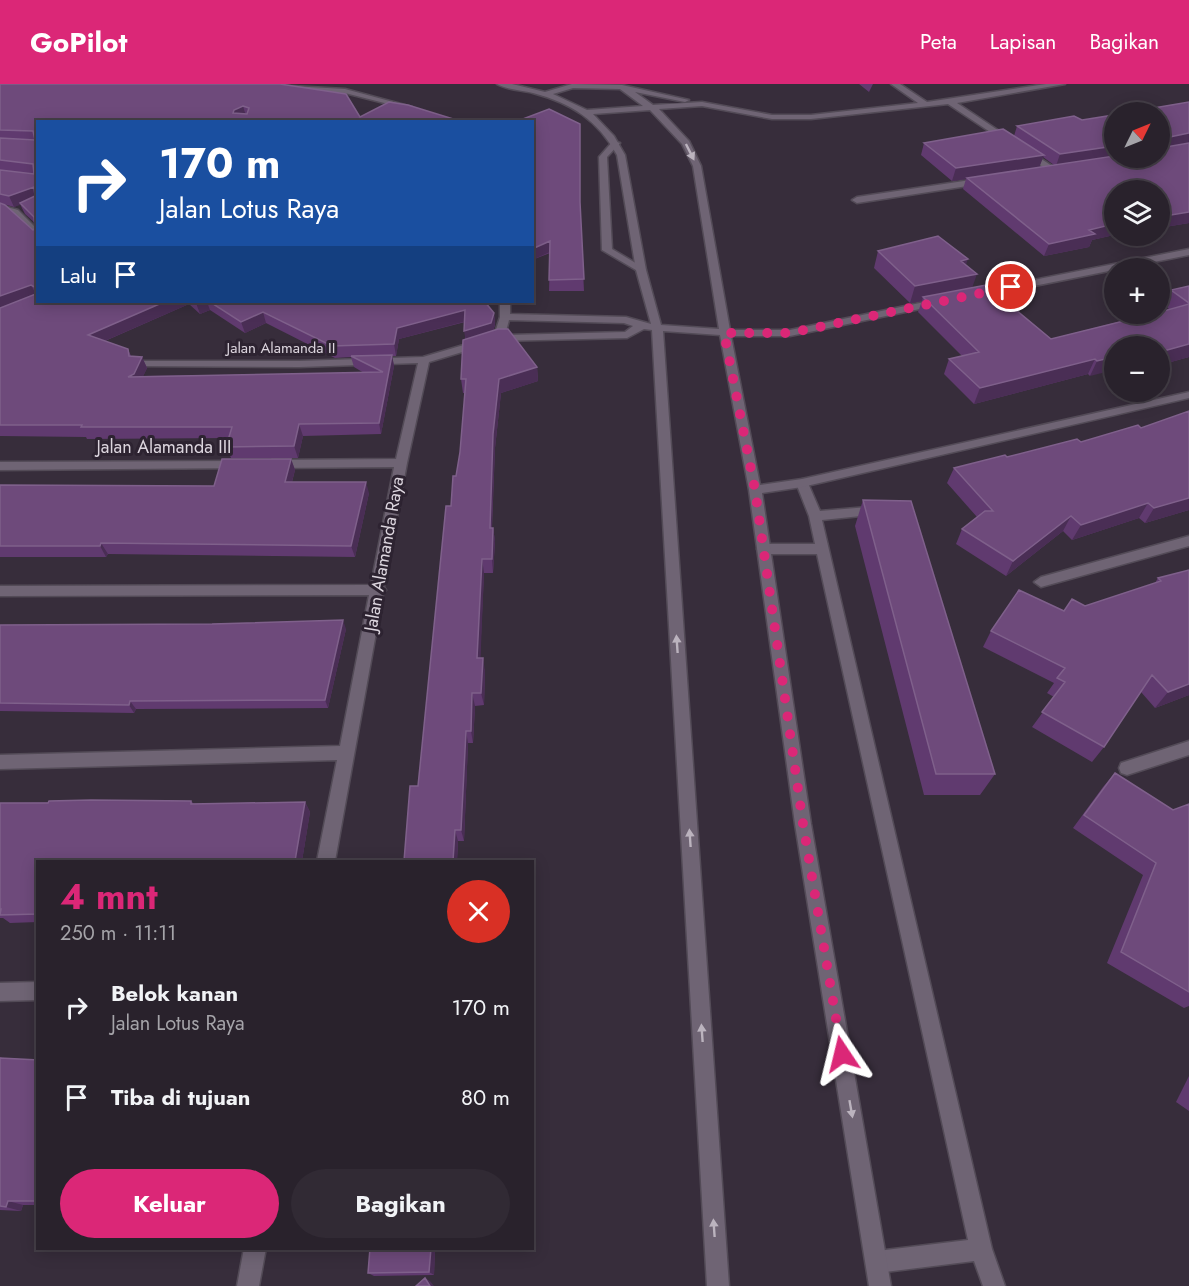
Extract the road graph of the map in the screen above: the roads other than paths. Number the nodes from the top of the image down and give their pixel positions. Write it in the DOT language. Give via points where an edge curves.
graph roads {
  1 [pos="260,84"];
  2 [pos="501,84"];
  3 [pos="609,84"];
  4 [pos="895,84"];
  5 [pos="1061,84"];
  6 [pos="622,87"];
  7 [pos="548,93"];
  8 [pos="949,101"];
  9 [pos="702,104"];
  10 [pos="926,105"];
  11 [pos="652,108"];
  12 [pos="416,109"];
  13 [pos="586,112"];
  14 [pos="616,143"];
  15 [pos="1063,169"];
  16 [pos="1052,170"];
  17 [pos="1041,172"];
  18 [pos="995,179"];
  19 [pos="857,200"];
  20 [pos="0,208"];
  21 [pos="26,208"];
  22 [pos="15,212"];
  23 [pos="36,234"];
  24 [pos="1189,252"];
  25 [pos="641,270"];
  26 [pos="505,303"];
  27 [pos="505,317"];
  28 [pos="640,327"];
  29 [pos="657,327"];
  30 [pos="724,333"];
  31 [pos="499,338"];
  32 [pos="424,360"];
  33 [pos="139,363"];
  34 [pos="1189,395"];
  35 [pos="401,464"];
  36 [pos="0,466"];
  37 [pos="802,483"];
  38 [pos="755,490"];
  39 [pos="895,508"];
  40 [pos="814,516"];
  41 [pos="1189,541"];
  42 [pos="764,549"];
  43 [pos="823,549"];
  44 [pos="1041,582"];
  45 [pos="379,590"];
  46 [pos="0,591"];
  47 [pos="1189,748"];
  48 [pos="345,753"];
  49 [pos="0,762"];
  50 [pos="1127,768"];
  51 [pos="326,860"];
  52 [pos="0,992"];
  53 [pos="36,992"];
  54 [pos="981,1249"];
  55 [pos="255,1250"];
  56 [pos="876,1262"];
  57 [pos="248,1286"];
  58 [pos="718,1286"];
  59 [pos="880,1286"];
  60 [pos="994,1286"];
  1 -- 12 [label="street" via="345,91"];
  2 -- 7 [label="street"];
  3 -- 6 [label="street"];
  4 -- 10 [label="street"];
  5 -- 8 [label="street"];
  6 -- 7 [label="street" via="573,86"];
  6 -- 9 [label="street"];
  6 -- 11 [label="street"];
  7 -- 13 [label="street"];
  8 -- 10 [label="street"];
  8 -- 16 [label="street"];
  9 -- 10 [label="street" via="791,118"];
  9 -- 11 [label="street"];
  11 -- 13 [label="street"];
  11 -- 30 [label="street, one-way" via="686,143 697,166"];
  13 -- 14 [label="street"];
  14 -- 25 [label="street"];
  14 -- 25 [label="street" via="603,157 607,250"];
  15 -- 16 [label="street"];
  16 -- 17 [label="street"];
  18 -- 19 [label="street"];
  20 -- 22 [label="street"];
  21 -- 22 [label="street"];
  22 -- 23 [label="street"];
  24 -- 30 [label="street" via="790,333"];
  25 -- 29 [label="street"];
  26 -- 27 [label="street"];
  27 -- 28 [label="street" via="626,320"];
  27 -- 31 [label="street"];
  28 -- 29 [label="street"];
  28 -- 31 [label="street" via="627,335"];
  29 -- 30 [label="street"];
  58 -- 29 [label="street, one-way"];
  30 -- 38 [label="street"];
  31 -- 32 [label="street"];
  32 -- 33 [label="street, Jalan Alamanda II"];
  32 -- 35 [label="street, Jalan Alamanda Raya"];
  34 -- 37 [label="street"];
  35 -- 36 [label="street, Jalan Alamanda III"];
  35 -- 45 [label="street, Jalan Alamanda Raya"];
  37 -- 38 [label="street"];
  37 -- 40 [label="street"];
  38 -- 42 [label="street"];
  39 -- 40 [label="street"];
  40 -- 43 [label="street"];
  41 -- 44 [label="street"];
  42 -- 43 [label="street"];
  42 -- 56 [label="street, one-way" via="803,824"];
  43 -- 54 [label="street"];
  45 -- 46 [label="street"];
  45 -- 48 [label="street, Jalan Alamanda Raya"];
  47 -- 50 [label="street"];
  48 -- 49 [label="street"];
  48 -- 51 [label="street, Jalan Alamanda Raya"];
  52 -- 53 [label="street"];
  54 -- 56 [label="street"];
  54 -- 60 [label="street"];
  55 -- 57 [label="street"];
  56 -- 59 [label="street"];
}
